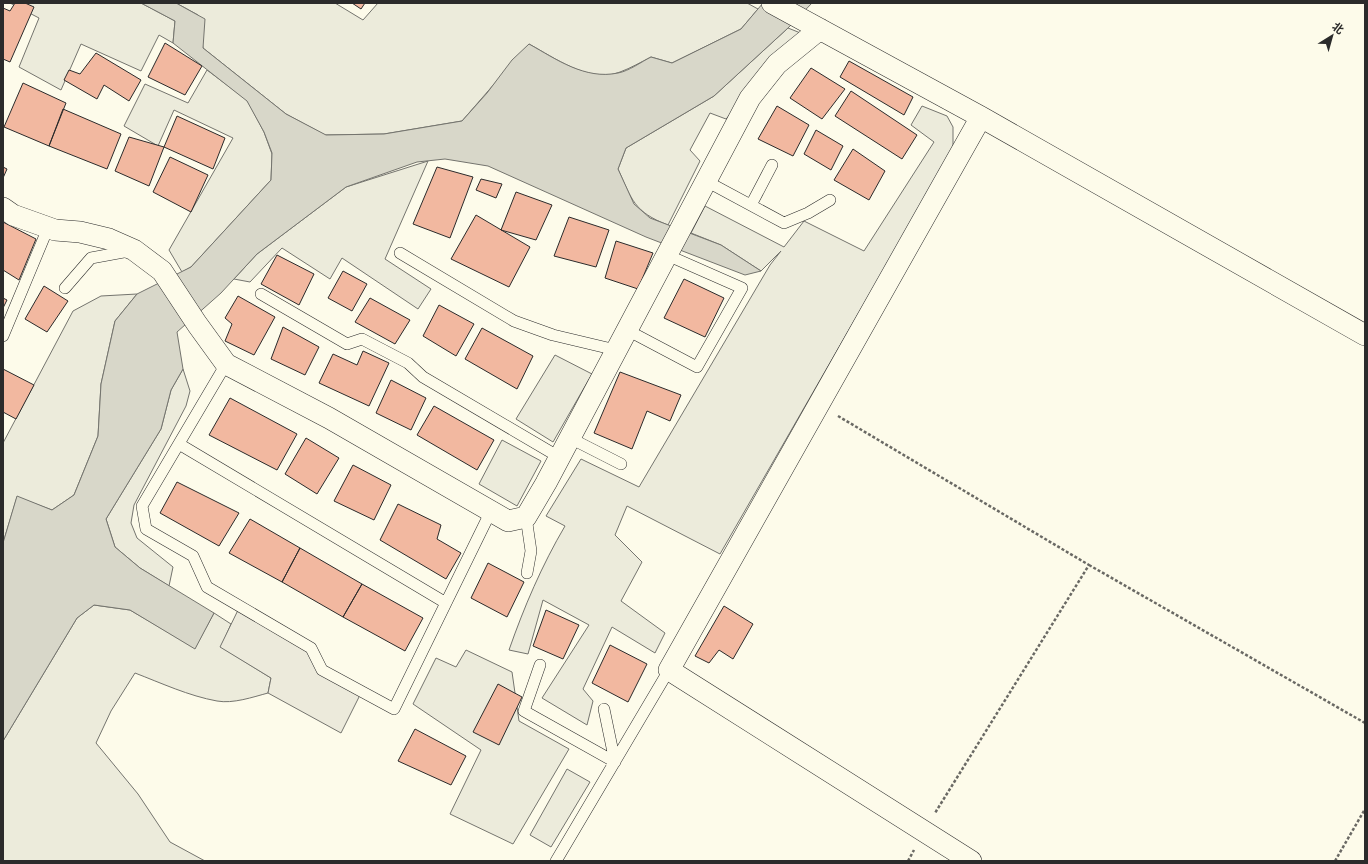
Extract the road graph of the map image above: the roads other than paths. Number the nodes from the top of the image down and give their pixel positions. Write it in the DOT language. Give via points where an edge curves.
graph roads {
  1 [pos="772,3"];
  2 [pos="820,29"];
  3 [pos="981,117"];
  4 [pos="772,165"];
  5 [pos="706,181"];
  6 [pos="830,200"];
  7 [pos="751,205"];
  8 [pos="3,208"];
  9 [pos="48,228"];
  10 [pos="134,250"];
  11 [pos="400,254"];
  12 [pos="667,255"];
  13 [pos="64,288"];
  14 [pos="261,294"];
  15 [pos="628,330"];
  16 [pos="1365,334"];
  17 [pos="3,336"];
  18 [pos="616,350"];
  19 [pos="226,364"];
  20 [pos="570,438"];
  21 [pos="179,444"];
  22 [pos="559,458"];
  23 [pos="621,464"];
  24 [pos="492,511"];
  25 [pos="526,517"];
  26 [pos="527,573"];
  27 [pos="446,603"];
  28 [pos="540,665"];
  29 [pos="669,670"];
  30 [pos="604,709"];
  31 [pos="615,762"];
  32 [pos="556,861"];
  33 [pos="971,861"];
  1 -- 2 [label="street"];
  2 -- 3 [label="street"];
  2 -- 5 [label="street" via="777,64 750,98"];
  3 -- 16 [label="street"];
  3 -- 29 [label="street"];
  4 -- 7 [label="lane"];
  5 -- 7 [label="lane"];
  5 -- 12 [label="street"];
  6 -- 7 [label="lane" via="784,223"];
  8 -- 9 [label="street" via="13,215"];
  9 -- 10 [label="street" via="109,239"];
  9 -- 17 [label="lane"];
  10 -- 13 [label="lane" via="91,258"];
  10 -- 19 [label="street" via="162,271"];
  11 -- 18 [label="lane" via="514,321 553,335"];
  12 -- 15 [label="street"];
  12 -- 15 [label="lane" via="742,288 697,367"];
  14 -- 22 [label="lane" via="348,344 362,339 408,363 423,377"];
  15 -- 18 [label="street"];
  18 -- 20 [label="street"];
  19 -- 21 [label="lane"];
  19 -- 24 [label="street" via="329,418"];
  20 -- 22 [label="street"];
  20 -- 23 [label="lane"];
  21 -- 27 [label="lane"];
  21 -- 27 [label="lane" via="142,506 146,529 193,556 207,587 311,648 322,670 394,709"];
  22 -- 25 [label="street"];
  24 -- 25 [label="street" via="508,521"];
  24 -- 27 [label="lane"];
  25 -- 26 [label="lane" via="530,551"];
  28 -- 31 [label="lane" via="524,711"];
  29 -- 31 [label="lane"];
  29 -- 33 [label="street"];
  30 -- 31 [label="lane"];
  31 -- 32 [label="lane"];
}
